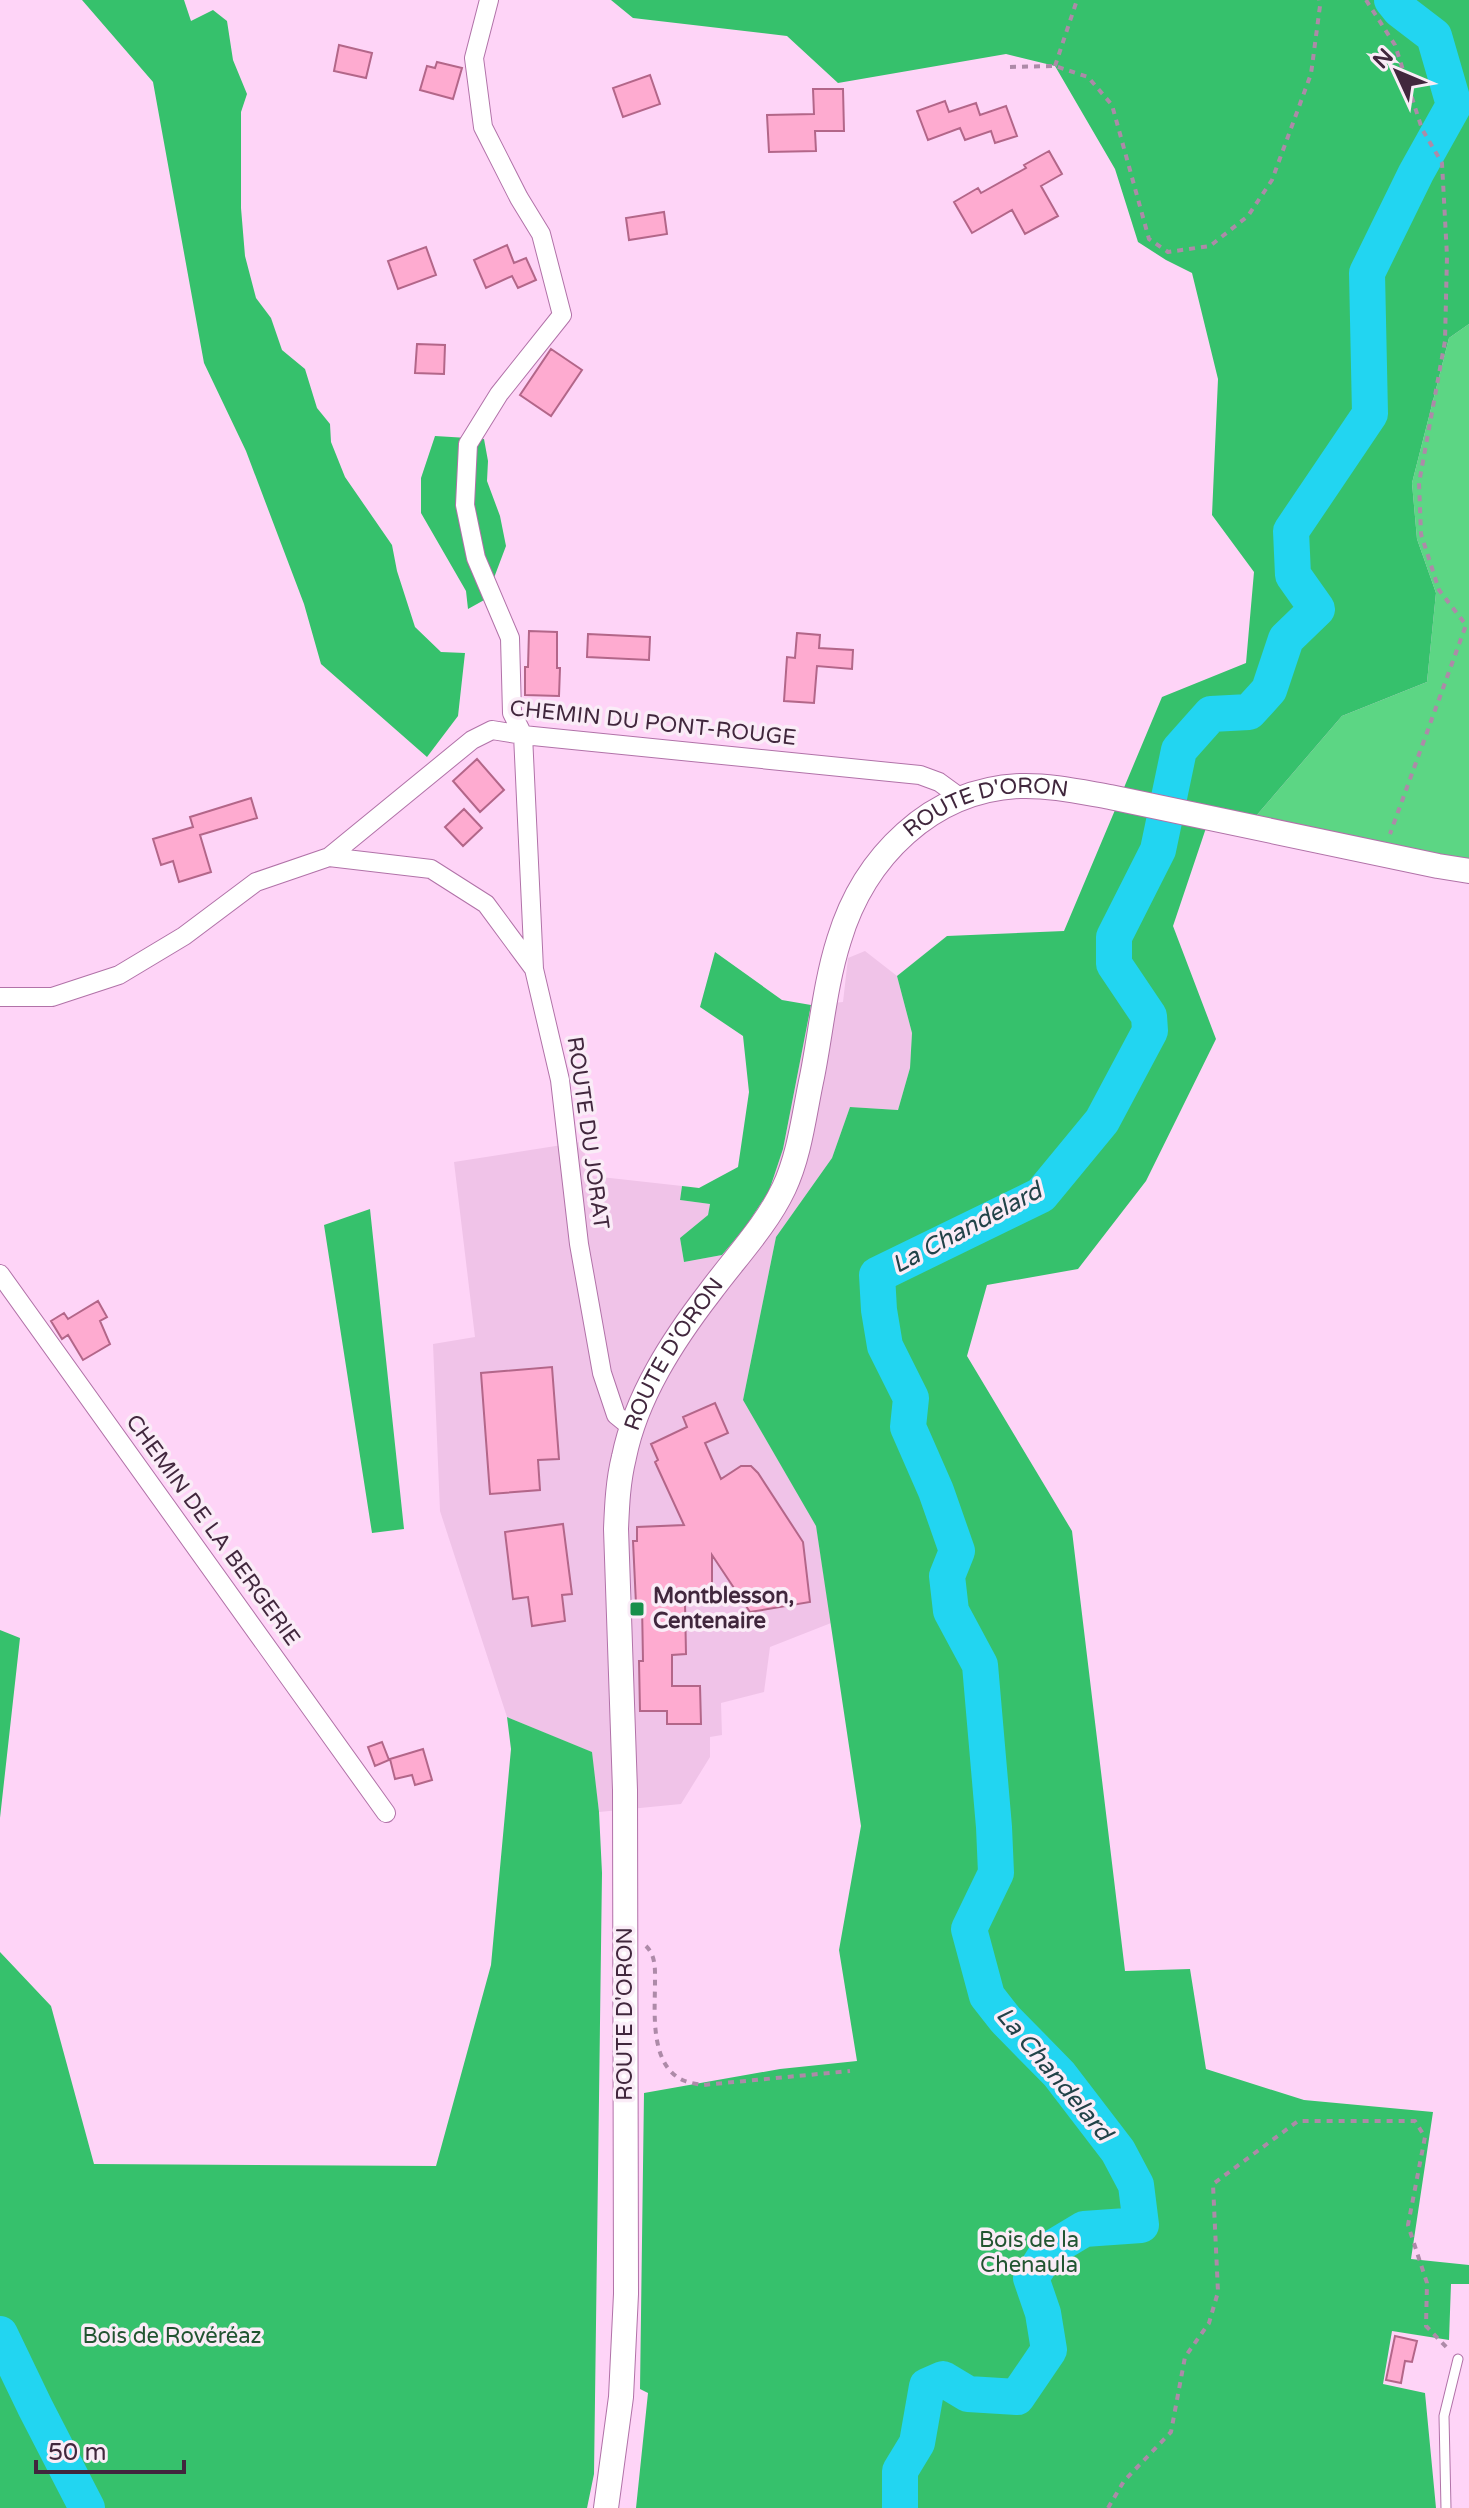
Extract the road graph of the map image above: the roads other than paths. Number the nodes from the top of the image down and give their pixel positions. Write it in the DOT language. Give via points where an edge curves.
graph roads {
  1 [pos="489,0"];
  2 [pos="523,735"];
  3 [pos="961,798"];
  4 [pos="329,857"];
  5 [pos="1469,871"];
  6 [pos="534,969"];
  7 [pos="0,997"];
  8 [pos="0,1274"];
  9 [pos="632,1428"];
  10 [pos="386,1813"];
  11 [pos="1458,2359"];
  12 [pos="606,2508"];
  13 [pos="1446,2508"];
  1 -- 2 [label="street" via="474,58 483,127 541,234 562,315 499,394 468,444 465,505 476,558 510,638 512,713"];
  2 -- 3 [label="street, CHEMIN DU PONT-ROUGE" via="920,775"];
  2 -- 4 [label="street, CHEMIN DU PONT-ROUGE" via="492,730 472,740"];
  2 -- 6 [label="street"];
  3 -- 5 [label="main road, ROUTE D'ORON" via="990,789 1062,789"];
  3 -- 9 [label="main road, ROUTE D'ORON" via="904,834 857,893 838,941 783,1192 684,1326"];
  4 -- 6 [label="street, ROUTE DU JORAT" via="431,869 486,904"];
  4 -- 7 [label="street, ROUTE DU JORAT" via="256,882 184,936 119,975 52,997"];
  6 -- 9 [label="street, ROUTE DU JORAT" via="560,1080 579,1244 602,1373 616,1415"];
  8 -- 10 [label="street, CHEMIN DE LA BERGERIE"];
  9 -- 12 [label="main road, ROUTE D'ORON" via="618,1488 616,1529 625,1790 624,2363"];
  11 -- 13 [label="lane" via="1444,2416"];
}
